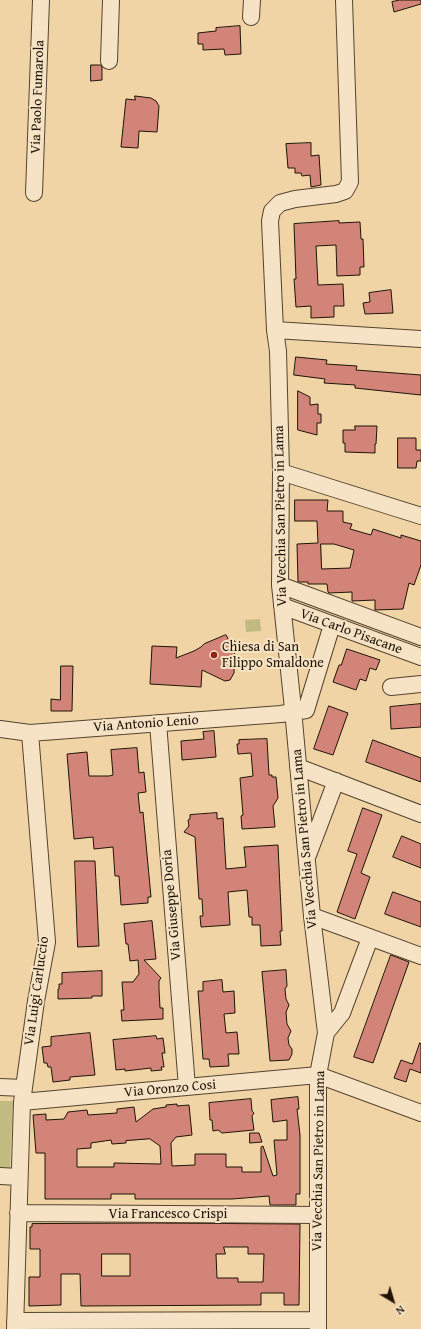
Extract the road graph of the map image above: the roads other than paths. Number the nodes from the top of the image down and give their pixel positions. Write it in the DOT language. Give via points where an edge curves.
graph roads {
  1 [pos="41,0"];
  2 [pos="111,0"];
  3 [pos="252,0"];
  4 [pos="344,0"];
  5 [pos="251,17"];
  6 [pos="109,61"];
  7 [pos="34,193"];
  8 [pos="275,330"];
  9 [pos="421,338"];
  10 [pos="281,472"];
  11 [pos="421,516"];
  12 [pos="280,585"];
  13 [pos="282,606"];
  14 [pos="332,625"];
  15 [pos="421,637"];
  16 [pos="421,657"];
  17 [pos="421,684"];
  18 [pos="391,687"];
  19 [pos="293,713"];
  20 [pos="158,723"];
  21 [pos="0,729"];
  22 [pos="30,733"];
  23 [pos="298,767"];
  24 [pos="336,782"];
  25 [pos="421,814"];
  26 [pos="306,859"];
  27 [pos="312,916"];
  28 [pos="370,938"];
  29 [pos="421,956"];
  30 [pos="326,1033"];
  31 [pos="318,1075"];
  32 [pos="0,1087"];
  33 [pos="187,1087"];
  34 [pos="23,1095"];
  35 [pos="421,1113"];
  36 [pos="0,1176"];
  37 [pos="19,1177"];
  38 [pos="18,1213"];
  39 [pos="318,1214"];
  40 [pos="15,1325"];
  41 [pos="156,1325"];
  42 [pos="318,1325"];
  1 -- 7 [label="street, Via Paolo Fumarola"];
  2 -- 6 [label="street"];
  3 -- 5 [label="street"];
  4 -- 8 [label="street, Via Vecchia San Pietro in Lama" via="350,182 345,191 280,203 272,211 270,243"];
  8 -- 9 [label="street"];
  8 -- 10 [label="street, Via Vecchia San Pietro in Lama" via="278,351"];
  10 -- 11 [label="street"];
  10 -- 12 [label="street, Via Vecchia San Pietro in Lama"];
  12 -- 13 [label="street, Via Vecchia San Pietro in Lama"];
  12 -- 15 [label="street, Via Carlo Pisacane"];
  13 -- 14 [label="street, Via Carlo Pisacane"];
  13 -- 19 [label="street, Via Vecchia San Pietro in Lama"];
  14 -- 16 [label="street, Via Carlo Pisacane"];
  14 -- 19 [label="street" via="306,710"];
  17 -- 18 [label="street"];
  19 -- 20 [label="street, Via Antonio Lenio"];
  19 -- 23 [label="street, Via Vecchia San Pietro in Lama"];
  20 -- 22 [label="street, Via Antonio Lenio"];
  20 -- 33 [label="street, Via Giuseppe Doria"];
  21 -- 22 [label="street, Via Antonio Lenio"];
  22 -- 34 [label="street, Via Luigi Carluccio" via="47,942"];
  23 -- 24 [label="street"];
  23 -- 26 [label="street, Via Vecchia San Pietro in Lama"];
  24 -- 25 [label="street"];
  24 -- 26 [label="street"];
  26 -- 27 [label="street, Via Vecchia San Pietro in Lama"];
  27 -- 28 [label="street"];
  27 -- 30 [label="street, Via Vecchia San Pietro in Lama"];
  28 -- 29 [label="street"];
  28 -- 30 [label="street" via="342,1013"];
  30 -- 31 [label="street, Via Vecchia San Pietro in Lama"];
  31 -- 33 [label="street, Via Oronzo Cosi"];
  31 -- 35 [label="street"];
  31 -- 39 [label="street, Via Vecchia San Pietro in Lama"];
  32 -- 34 [label="street, Via Oronzo Cosi"];
  33 -- 34 [label="street, Via Oronzo Cosi"];
  34 -- 37 [label="street, Via Luigi Carluccio"];
  36 -- 37 [label="street"];
  37 -- 38 [label="street, Via Luigi Carluccio"];
  38 -- 39 [label="street, Via Francesco Crispi"];
  38 -- 40 [label="street, Via Luigi Carluccio"];
  39 -- 42 [label="street, Via Vecchia San Pietro in Lama"];
  40 -- 41 [label="street"];
  41 -- 42 [label="street"];
}
